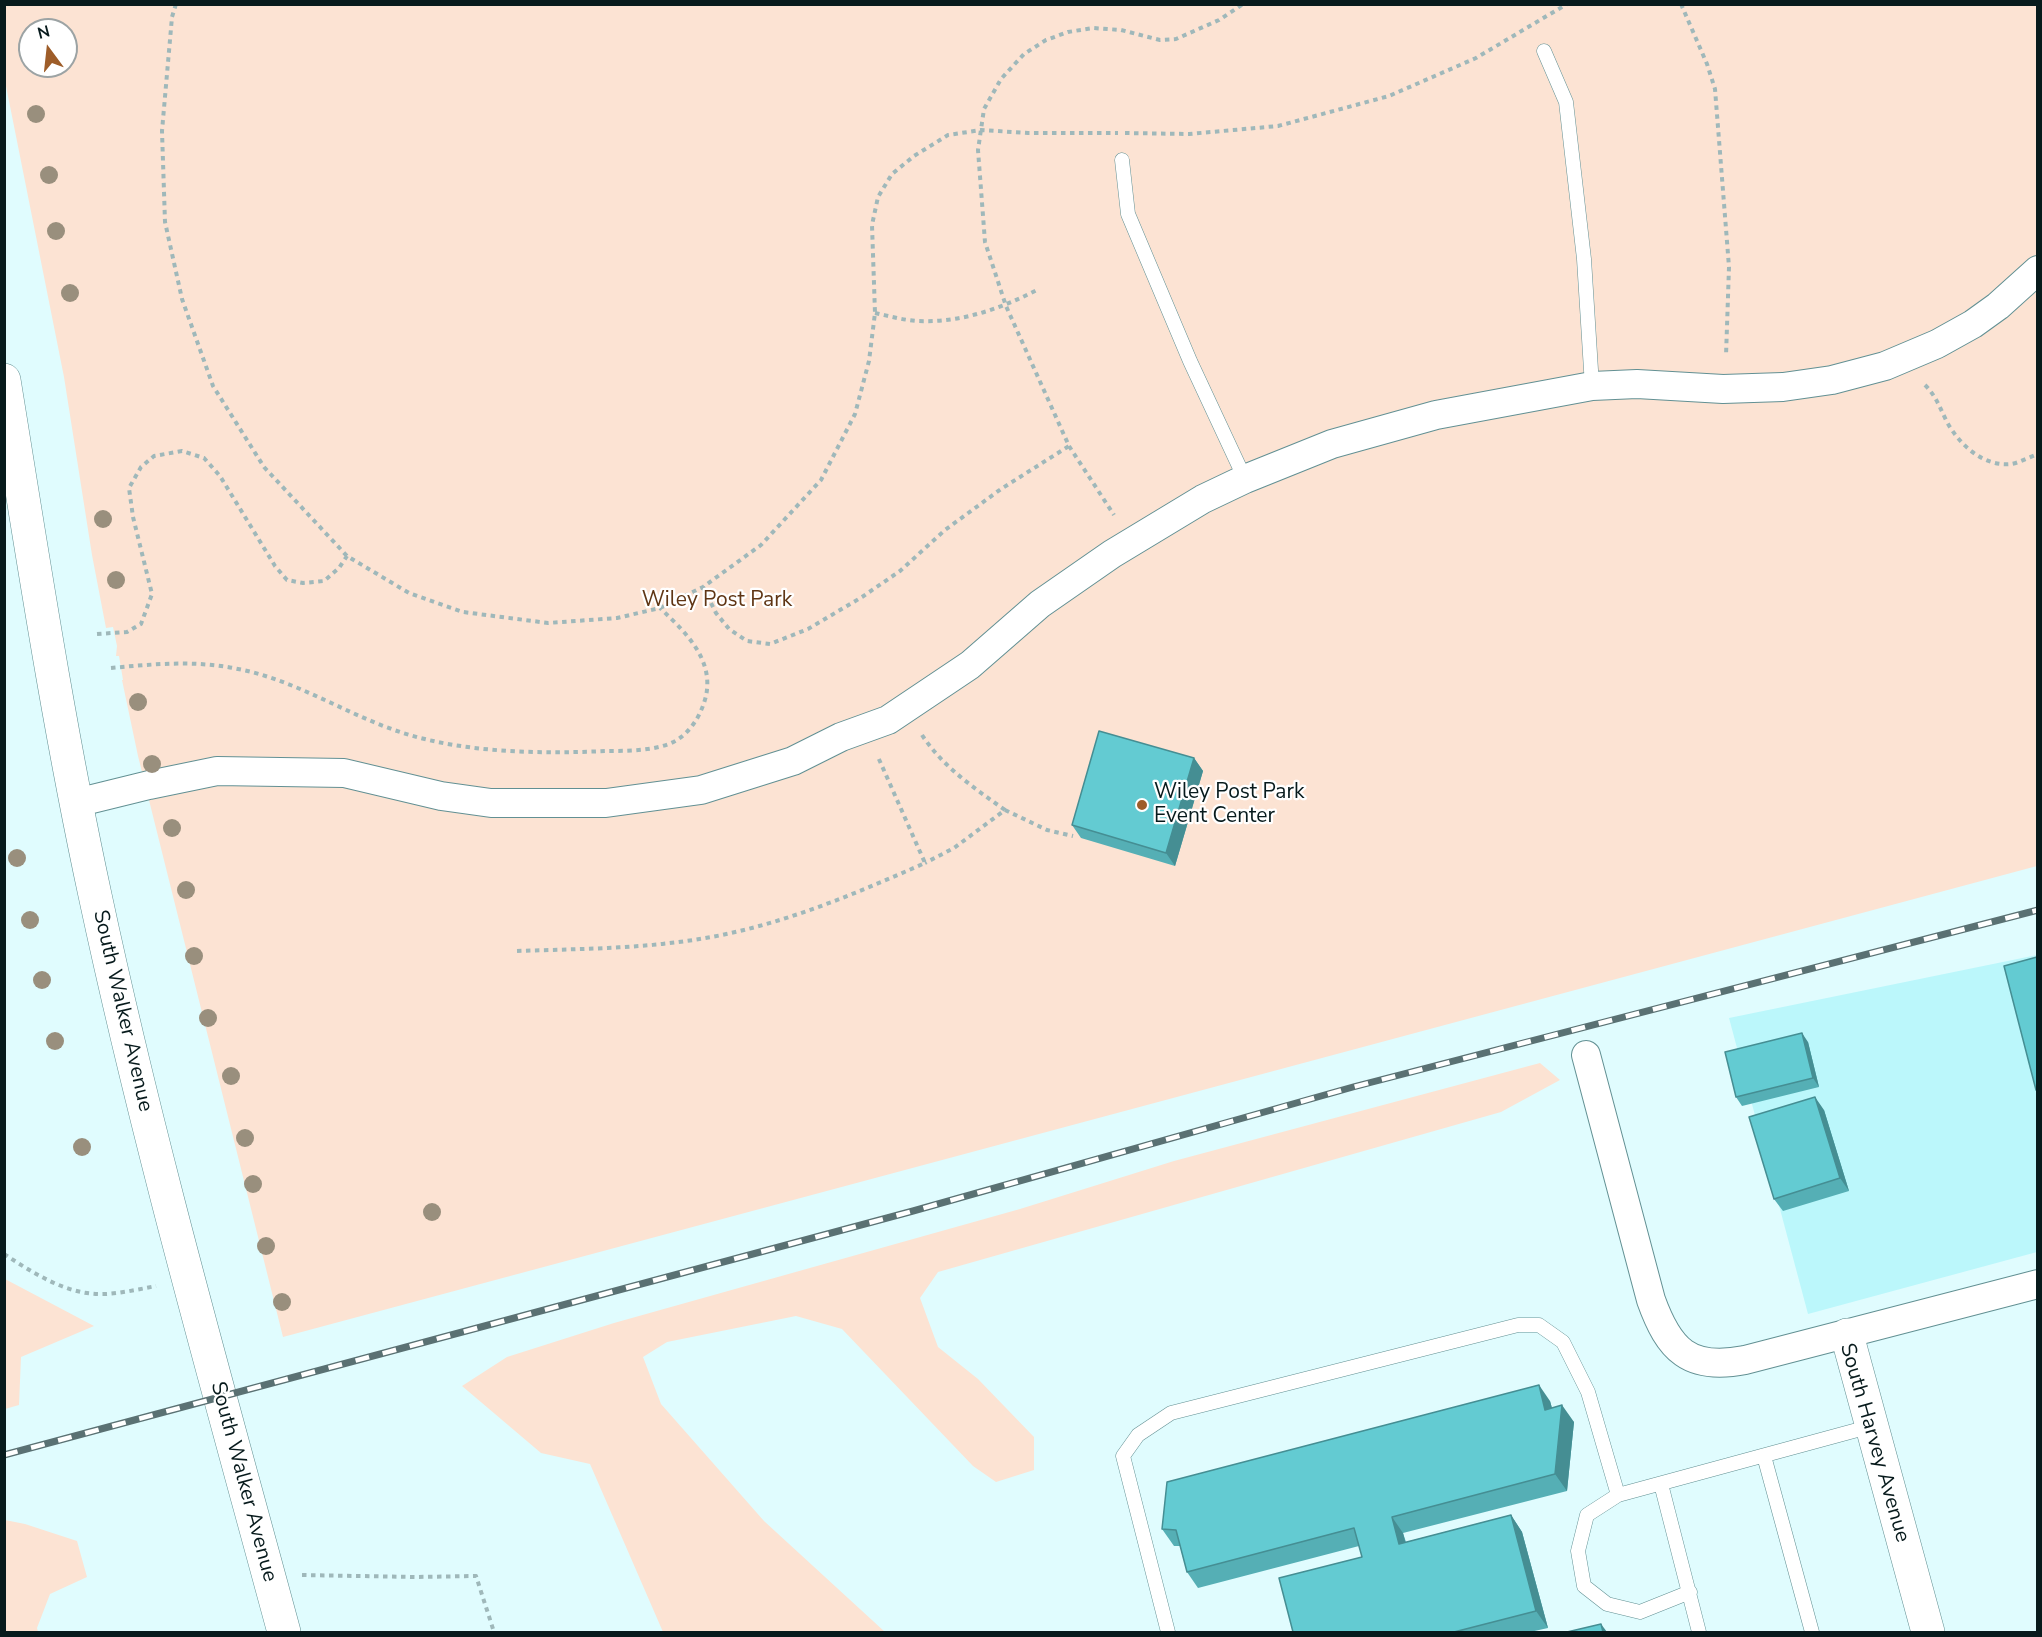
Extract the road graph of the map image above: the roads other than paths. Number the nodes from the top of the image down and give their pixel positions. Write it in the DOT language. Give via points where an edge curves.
graph roads {
  1 [pos="1544,51"];
  2 [pos="1122,160"];
  3 [pos="2037,270"];
  4 [pos="4,380"];
  5 [pos="1592,386"];
  6 [pos="1245,479"];
  7 [pos="76,803"];
  8 [pos="1586,1055"];
  9 [pos="2037,1284"];
  10 [pos="1847,1335"];
  11 [pos="1872,1426"];
  12 [pos="1764,1456"];
  13 [pos="1661,1484"];
  14 [pos="1618,1495"];
  15 [pos="1690,1592"];
  16 [pos="284,1632"];
  17 [pos="1168,1632"];
  18 [pos="1699,1632"];
  19 [pos="1812,1632"];
  20 [pos="1928,1632"];
  1 -- 5 [label="lane" via="1566,102 1584,259"];
  2 -- 6 [label="lane" via="1128,214"];
  3 -- 5 [label="street" via="1998,306 1937,344 1885,366 1832,380 1723,389 1637,384"];
  4 -- 7 [label="main road, South Walker Avenue"];
  5 -- 6 [label="street" via="1436,415 1332,444"];
  6 -- 7 [label="street" via="1203,499 1079,576 970,665 888,720 841,737 793,761 701,790 606,803 491,803 441,796 344,772 217,771"];
  7 -- 16 [label="main road, South Walker Avenue" via="129,1047"];
  8 -- 10 [label="street, South Harvey Avenue" via="1651,1300 1674,1347 1697,1361 1727,1364"];
  9 -- 10 [label="street"];
  10 -- 11 [label="main road, South Harvey Avenue"];
  11 -- 12 [label="lane"];
  11 -- 20 [label="main road, South Harvey Avenue"];
  12 -- 13 [label="lane"];
  12 -- 19 [label="lane"];
  13 -- 14 [label="lane"];
  13 -- 15 [label="lane"];
  14 -- 15 [label="lane" via="1587,1515 1578,1551 1584,1586 1607,1604 1640,1612"];
  14 -- 17 [label="lane" via="1588,1392 1563,1342 1539,1325 1518,1325 1172,1413 1138,1435 1123,1456"];
  15 -- 18 [label="lane"];
}
